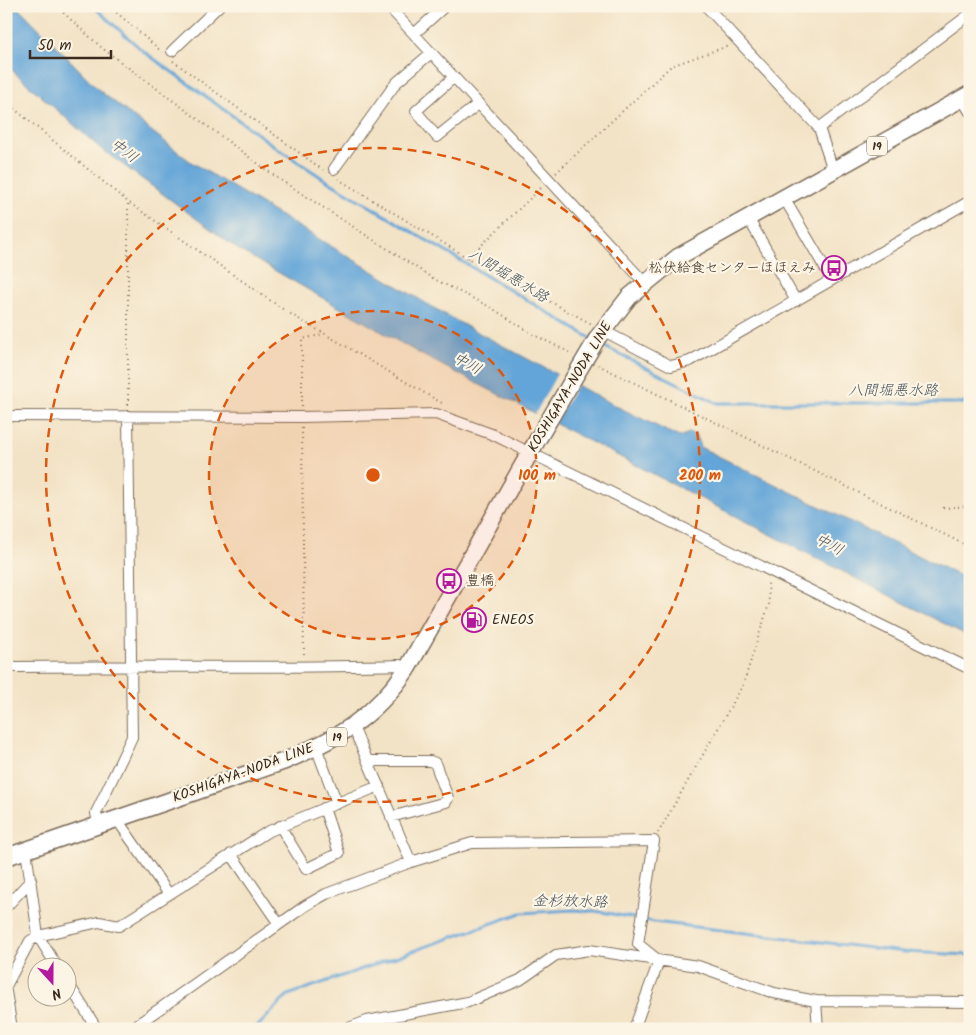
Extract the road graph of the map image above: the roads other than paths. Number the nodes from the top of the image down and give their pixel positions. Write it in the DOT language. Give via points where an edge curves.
graph roads {
  1 [pos="219,6"];
  2 [pos="388,6"];
  3 [pos="445,6"];
  4 [pos="706,6"];
  5 [pos="970,14"];
  6 [pos="414,34"];
  7 [pos="172,51"];
  8 [pos="431,53"];
  9 [pos="454,78"];
  10 [pos="967,102"];
  11 [pos="478,104"];
  12 [pos="819,128"];
  13 [pos="334,169"];
  14 [pos="833,170"];
  15 [pos="784,198"];
  16 [pos="970,201"];
  17 [pos="748,218"];
  18 [pos="832,280"];
  19 [pos="644,282"];
  20 [pos="796,301"];
  21 [pos="600,334"];
  22 [pos="6,416"];
  23 [pos="128,416"];
  24 [pos="531,452"];
  25 [pos="132,665"];
  26 [pos="6,666"];
  27 [pos="970,668"];
  28 [pos="407,669"];
  29 [pos="353,727"];
  30 [pos="316,747"];
  31 [pos="368,761"];
  32 [pos="379,786"];
  33 [pos="337,802"];
  34 [pos="324,808"];
  35 [pos="391,816"];
  36 [pos="116,818"];
  37 [pos="98,824"];
  38 [pos="280,826"];
  39 [pos="26,850"];
  40 [pos="231,854"];
  41 [pos="6,857"];
  42 [pos="411,862"];
  43 [pos="31,880"];
  44 [pos="168,893"];
  45 [pos="6,907"];
  46 [pos="279,924"];
  47 [pos="38,936"];
  48 [pos="52,958"];
  49 [pos="659,961"];
  50 [pos="6,986"];
  51 [pos="6,992"];
  52 [pos="78,999"];
  53 [pos="816,1001"];
  54 [pos="970,1002"];
  55 [pos="12,1029"];
  56 [pos="97,1029"];
  57 [pos="132,1029"];
  58 [pos="346,1029"];
  59 [pos="634,1029"];
  60 [pos="818,1029"];
  1 -- 7 [label="street"];
  2 -- 6 [label="street"];
  3 -- 6 [label="street"];
  4 -- 12 [label="street"];
  5 -- 12 [label="street"];
  6 -- 8 [label="street"];
  8 -- 9 [label="street"];
  8 -- 13 [label="street" via="396,83"];
  9 -- 11 [label="street"];
  9 -- 11 [label="street" via="416,111 437,137"];
  10 -- 14 [label="main road, KOSHIGAYA-NODA LINE / 19"];
  11 -- 19 [label="street"];
  12 -- 14 [label="street"];
  14 -- 15 [label="main road, KOSHIGAYA-NODA LINE / 19"];
  15 -- 17 [label="main road, KOSHIGAYA-NODA LINE / 19"];
  15 -- 18 [label="street"];
  16 -- 18 [label="street"];
  17 -- 19 [label="main road, KOSHIGAYA-NODA LINE / 19" via="678,257"];
  17 -- 20 [label="street"];
  18 -- 20 [label="street"];
  19 -- 21 [label="main road, KOSHIGAYA-NODA LINE / 19"];
  20 -- 21 [label="street" via="690,361 671,366"];
  21 -- 24 [label="main road, KOSHIGAYA-NODA LINE / 19, bridge"];
  22 -- 23 [label="street"];
  23 -- 24 [label="street" via="436,414"];
  23 -- 25 [label="street"];
  24 -- 27 [label="street"];
  24 -- 28 [label="main road, KOSHIGAYA-NODA LINE / 19"];
  25 -- 26 [label="street"];
  25 -- 28 [label="street" via="304,668 400,665"];
  25 -- 37 [label="street" via="132,737 96,813"];
  28 -- 29 [label="main road, KOSHIGAYA-NODA LINE / 19" via="384,700"];
  29 -- 30 [label="main road, KOSHIGAYA-NODA LINE / 19"];
  29 -- 31 [label="street"];
  30 -- 33 [label="street"];
  30 -- 36 [label="main road, KOSHIGAYA-NODA LINE / 19" via="285,761"];
  31 -- 32 [label="street"];
  31 -- 35 [label="street" via="430,760 435,763 448,798 446,802"];
  32 -- 33 [label="street"];
  32 -- 35 [label="street"];
  33 -- 34 [label="street"];
  34 -- 38 [label="street"];
  34 -- 38 [label="street" via="340,853 306,869"];
  35 -- 42 [label="street"];
  36 -- 37 [label="main road, KOSHIGAYA-NODA LINE / 19"];
  36 -- 44 [label="street"];
  37 -- 39 [label="main road, KOSHIGAYA-NODA LINE / 19"];
  38 -- 40 [label="street"];
  39 -- 41 [label="main road, KOSHIGAYA-NODA LINE / 19"];
  39 -- 43 [label="street"];
  40 -- 44 [label="street"];
  40 -- 46 [label="street"];
  42 -- 46 [label="street" via="326,894"];
  42 -- 49 [label="street" via="472,843 654,841 638,944"];
  43 -- 45 [label="street"];
  43 -- 47 [label="street"];
  44 -- 47 [label="street" via="119,926 99,922"];
  46 -- 57 [label="street"];
  47 -- 48 [label="street"];
  47 -- 50 [label="street" via="30,941"];
  49 -- 53 [label="street" via="698,966 774,993"];
  49 -- 58 [label="street" via="589,950 556,955 520,980 468,1002 367,1021"];
  49 -- 59 [label="street"];
  51 -- 55 [label="street"];
  52 -- 56 [label="street"];
  53 -- 54 [label="street"];
  53 -- 60 [label="street"];
}
